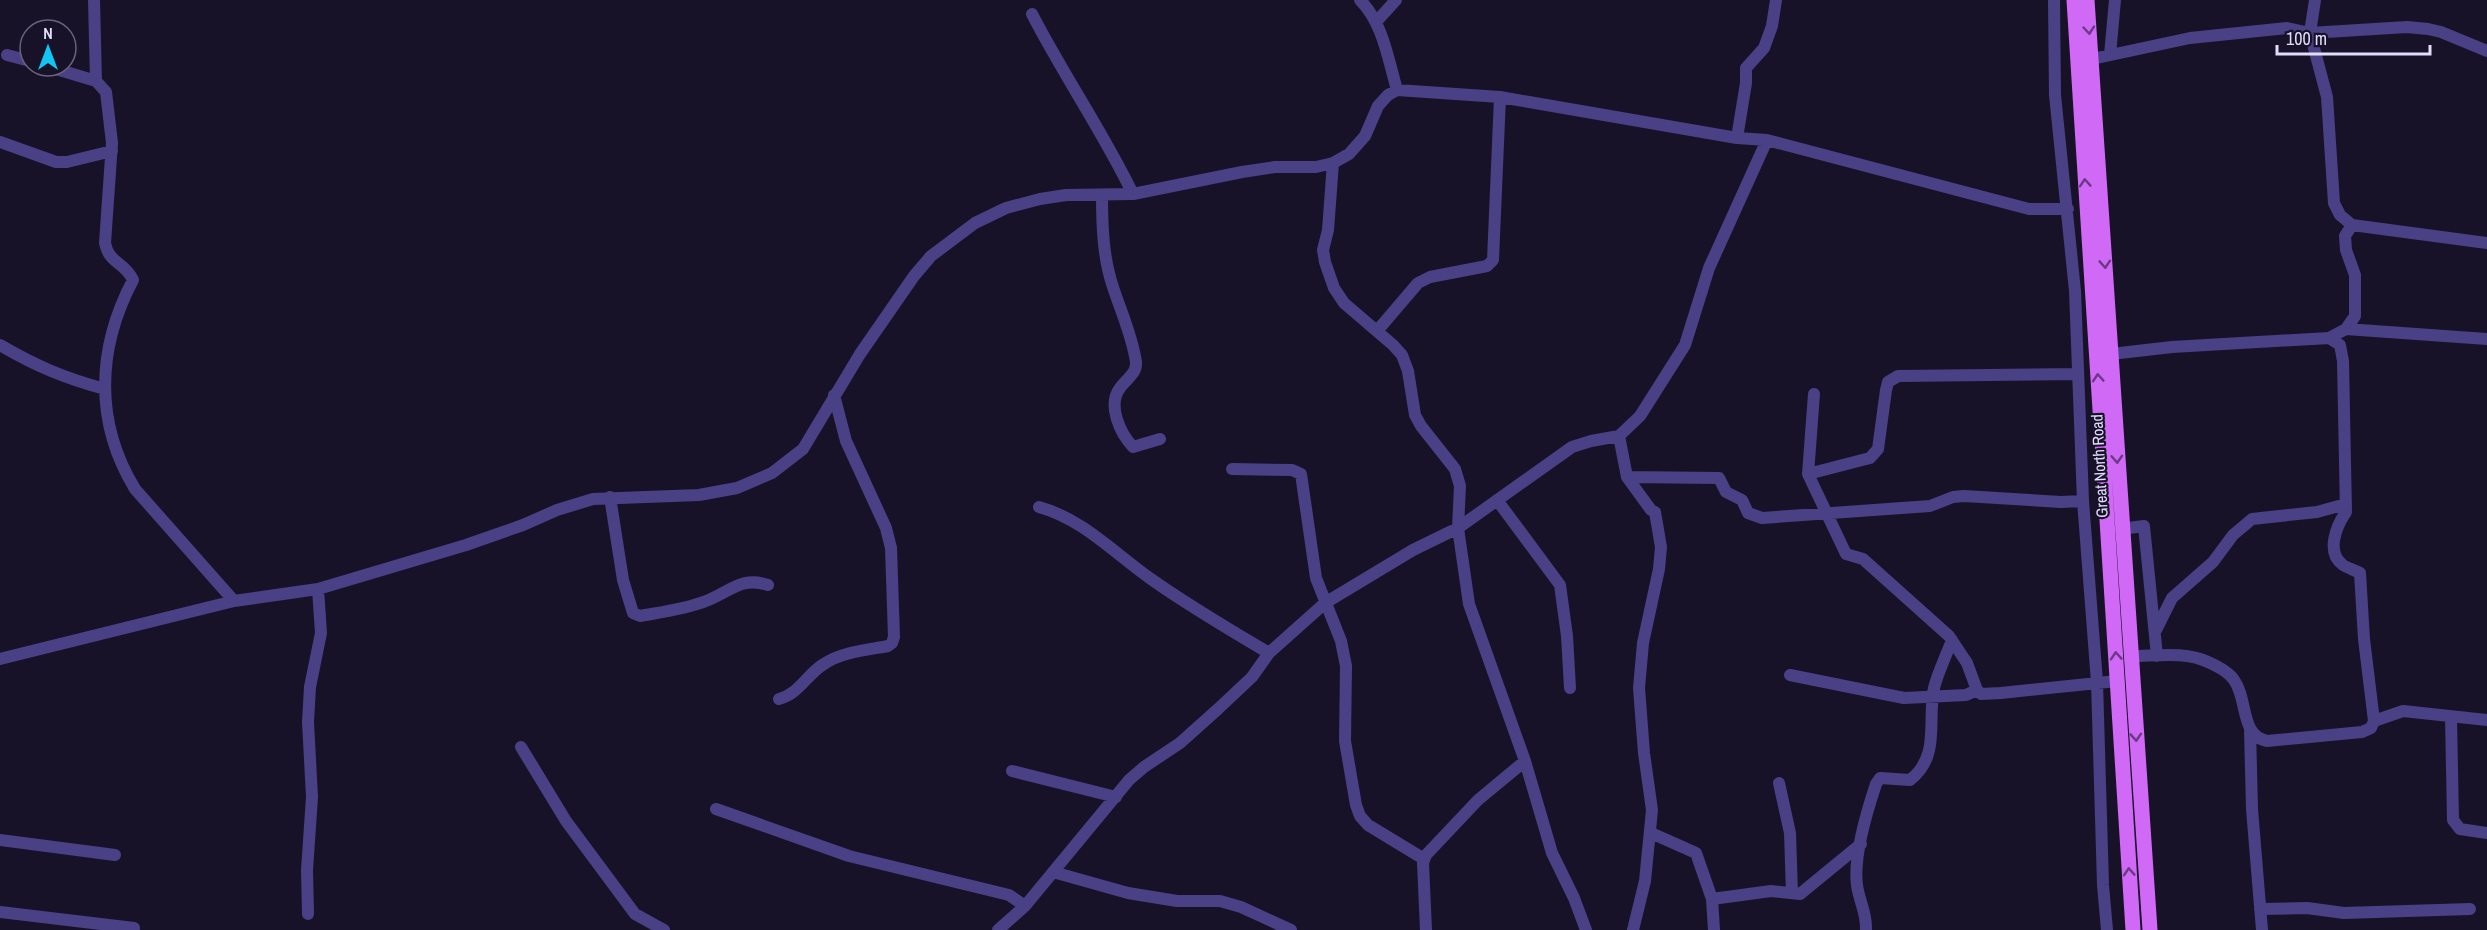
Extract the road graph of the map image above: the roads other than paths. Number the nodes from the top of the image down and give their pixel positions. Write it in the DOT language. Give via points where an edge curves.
graph roads {
  1 [pos="94,0"];
  2 [pos="1360,0"];
  3 [pos="1396,0"];
  4 [pos="1776,0"];
  5 [pos="2054,0"];
  6 [pos="2074,0"];
  7 [pos="2087,0"];
  8 [pos="2115,0"];
  9 [pos="2314,0"];
  10 [pos="1032,14"];
  11 [pos="1376,22"];
  12 [pos="2310,33"];
  13 [pos="2487,51"];
  14 [pos="7,55"];
  15 [pos="2110,55"];
  16 [pos="18,58"];
  17 [pos="2092,59"];
  18 [pos="78,76"];
  19 [pos="96,81"];
  20 [pos="1397,90"];
  21 [pos="1500,97"];
  22 [pos="1737,138"];
  23 [pos="1767,140"];
  24 [pos="0,142"];
  25 [pos="112,151"];
  26 [pos="1333,163"];
  27 [pos="1133,194"];
  28 [pos="1102,195"];
  29 [pos="2068,208"];
  30 [pos="2352,225"];
  31 [pos="2487,243"];
  32 [pos="2346,330"];
  33 [pos="1377,331"];
  34 [pos="2329,338"];
  35 [pos="2487,339"];
  36 [pos="0,345"];
  37 [pos="2111,354"];
  38 [pos="2077,374"];
  39 [pos="105,389"];
  40 [pos="1814,394"];
  41 [pos="834,395"];
  42 [pos="1619,436"];
  43 [pos="1161,439"];
  44 [pos="1232,469"];
  45 [pos="1808,474"];
  46 [pos="1627,477"];
  47 [pos="610,497"];
  48 [pos="1497,500"];
  49 [pos="2083,501"];
  50 [pos="2346,504"];
  51 [pos="1040,507"];
  52 [pos="1826,514"];
  53 [pos="1458,528"];
  54 [pos="2121,529"];
  55 [pos="768,585"];
  56 [pos="318,590"];
  57 [pos="234,601"];
  58 [pos="1325,603"];
  59 [pos="2156,630"];
  60 [pos="1952,640"];
  61 [pos="1269,652"];
  62 [pos="2131,656"];
  63 [pos="2157,656"];
  64 [pos="0,659"];
  65 [pos="1790,675"];
  66 [pos="2118,681"];
  67 [pos="2097,682"];
  68 [pos="1570,688"];
  69 [pos="1977,690"];
  70 [pos="1933,697"];
  71 [pos="779,699"];
  72 [pos="2451,717"];
  73 [pos="2487,720"];
  74 [pos="2374,721"];
  75 [pos="2250,729"];
  76 [pos="521,747"];
  77 [pos="1525,761"];
  78 [pos="1012,771"];
  79 [pos="1779,783"];
  80 [pos="1116,797"];
  81 [pos="716,809"];
  82 [pos="1651,833"];
  83 [pos="2487,833"];
  84 [pos="0,840"];
  85 [pos="1861,844"];
  86 [pos="115,855"];
  87 [pos="1424,859"];
  88 [pos="1053,872"];
  89 [pos="1792,894"];
  90 [pos="1712,899"];
  91 [pos="1025,906"];
  92 [pos="2260,909"];
  93 [pos="2470,909"];
  94 [pos="0,912"];
  95 [pos="308,914"];
  96 [pos="134,928"];
  97 [pos="664,930"];
  98 [pos="998,930"];
  99 [pos="1291,930"];
  100 [pos="1426,930"];
  101 [pos="1586,930"];
  102 [pos="1633,930"];
  103 [pos="1714,930"];
  104 [pos="1866,930"];
  105 [pos="2107,930"];
  106 [pos="2133,930"];
  107 [pos="2150,930"];
  108 [pos="2262,930"];
  1 -- 19 [label="street"];
  2 -- 11 [label="street"];
  3 -- 11 [label="street"];
  4 -- 22 [label="street" via="1764,48 1746,68"];
  5 -- 29 [label="street" via="2055,95"];
  66 -- 6 [label="main road, Great North Road, one-way"];
  7 -- 17 [label="main road, Great North Road, one-way"];
  8 -- 15 [label="street"];
  9 -- 12 [label="street"];
  10 -- 27 [label="street"];
  11 -- 20 [label="street"];
  12 -- 13 [label="street" via="2407,27 2441,32"];
  12 -- 15 [label="street" via="2287,28 2233,32"];
  12 -- 30 [label="street" via="2327,97 2334,203"];
  14 -- 16 [label="street"];
  15 -- 17 [label="street"];
  17 -- 37 [label="main road, Great North Road, one-way"];
  18 -- 19 [label="street"];
  19 -- 25 [label="street" via="109,106"];
  20 -- 21 [label="street"];
  20 -- 26 [label="street" via="1378,105 1365,136 1349,154"];
  21 -- 22 [label="street"];
  21 -- 33 [label="street" via="1493,260 1487,266 1418,283"];
  22 -- 23 [label="street"];
  23 -- 29 [label="street" via="2029,209"];
  23 -- 42 [label="street" via="1709,268 1685,345 1641,416"];
  24 -- 25 [label="street" via="56,162"];
  25 -- 39 [label="street" via="105,243 107,254 128,268 133,280 120,305"];
  26 -- 27 [label="street" via="1242,172"];
  26 -- 33 [label="street" via="1325,262 1344,303"];
  27 -- 28 [label="street"];
  28 -- 41 [label="street" via="1057,197 1006,208 948,242 914,276"];
  28 -- 43 [label="street" via="1108,268 1136,365 1132,377 1117,392 1117,419 1133,447"];
  29 -- 38 [label="street"];
  30 -- 31 [label="street"];
  30 -- 32 [label="street" via="2345,236 2355,275 2355,316"];
  32 -- 34 [label="street"];
  32 -- 35 [label="street"];
  33 -- 53 [label="street" via="1402,355 1415,415 1455,469 1460,486"];
  34 -- 37 [label="street"];
  34 -- 50 [label="street" via="2340,345 2343,361"];
  36 -- 39 [label="street" via="68,379"];
  37 -- 54 [label="main road, Great North Road, one-way"];
  38 -- 45 [label="street" via="1899,376 1888,382 1878,449 1870,458"];
  38 -- 49 [label="street"];
  39 -- 57 [label="street" via="107,424 122,469 135,489"];
  40 -- 45 [label="street"];
  41 -- 47 [label="street" via="803,449 772,473 737,488 699,495"];
  41 -- 71 [label="street" via="846,441 886,528 891,548 894,637 888,646 823,664 795,691"];
  42 -- 46 [label="street"];
  42 -- 48 [label="street" via="1572,447"];
  44 -- 58 [label="street" via="1292,470 1301,474 1316,578"];
  45 -- 52 [label="street"];
  46 -- 52 [label="street" via="1715,477 1726,492 1742,500 1748,513 1761,518"];
  46 -- 82 [label="street" via="1655,512 1660,547 1640,678 1644,753 1653,810"];
  47 -- 55 [label="street" via="623,580 633,613 640,616 705,602 747,582"];
  47 -- 56 [label="street" via="556,510 466,545"];
  48 -- 53 [label="street"];
  48 -- 68 [label="street" via="1560,585"];
  49 -- 52 [label="street" via="1964,496 1930,506"];
  49 -- 67 [label="street"];
  50 -- 59 [label="street" via="2317,512 2252,519 2233,535 2214,562 2172,598"];
  50 -- 74 [label="street" via="2334,537 2336,555 2342,564 2360,573"];
  51 -- 61 [label="street" via="1058,512 1083,527 1152,580"];
  52 -- 60 [label="street" via="1846,554 1863,559"];
  53 -- 58 [label="street"];
  53 -- 77 [label="street" via="1469,603"];
  54 -- 59 [label="street" via="2144,526"];
  54 -- 62 [label="main road, Great North Road"];
  56 -- 57 [label="street"];
  56 -- 95 [label="street" via="321,633 310,687 308,722 312,797"];
  57 -- 64 [label="street"];
  58 -- 61 [label="street"];
  58 -- 87 [label="street" via="1341,641 1346,666 1346,752 1360,816 1368,825"];
  59 -- 63 [label="street"];
  60 -- 69 [label="street"];
  60 -- 70 [label="street"];
  61 -- 80 [label="street" via="1252,677 1180,743 1136,774"];
  62 -- 63 [label="street"];
  62 -- 107 [label="main road, Great North Road, one-way"];
  63 -- 75 [label="street" via="2188,656 2222,669 2241,694"];
  65 -- 70 [label="street" via="1904,698"];
  66 -- 67 [label="street"];
  106 -- 66 [label="main road, Great North Road, one-way"];
  67 -- 69 [label="street" via="2001,693 1982,694"];
  67 -- 105 [label="street"];
  69 -- 70 [label="street" via="1966,696"];
  70 -- 85 [label="street" via="1931,746 1924,765 1910,780 1878,780"];
  72 -- 73 [label="street"];
  72 -- 74 [label="street" via="2403,711"];
  72 -- 83 [label="street" via="2453,820 2460,829"];
  74 -- 75 [label="street" via="2371,728 2362,732 2267,741 2253,736"];
  75 -- 92 [label="street"];
  76 -- 97 [label="street" via="566,821 635,914"];
  77 -- 87 [label="street" via="1478,800"];
  77 -- 101 [label="street" via="1552,853"];
  78 -- 80 [label="street"];
  79 -- 89 [label="street" via="1791,838"];
  80 -- 88 [label="street"];
  81 -- 91 [label="street" via="849,856 1009,895"];
  82 -- 90 [label="street" via="1696,853"];
  82 -- 102 [label="street"];
  84 -- 86 [label="street"];
  85 -- 89 [label="street" via="1805,891"];
  85 -- 104 [label="street" via="1857,885"];
  87 -- 100 [label="street"];
  88 -- 91 [label="street"];
  88 -- 99 [label="street" via="1128,893 1177,901 1220,901"];
  89 -- 90 [label="street" via="1771,891"];
  90 -- 103 [label="street"];
  91 -- 98 [label="street"];
  92 -- 93 [label="street" via="2307,908 2344,913"];
  92 -- 108 [label="street"];
  94 -- 96 [label="street"];
}
